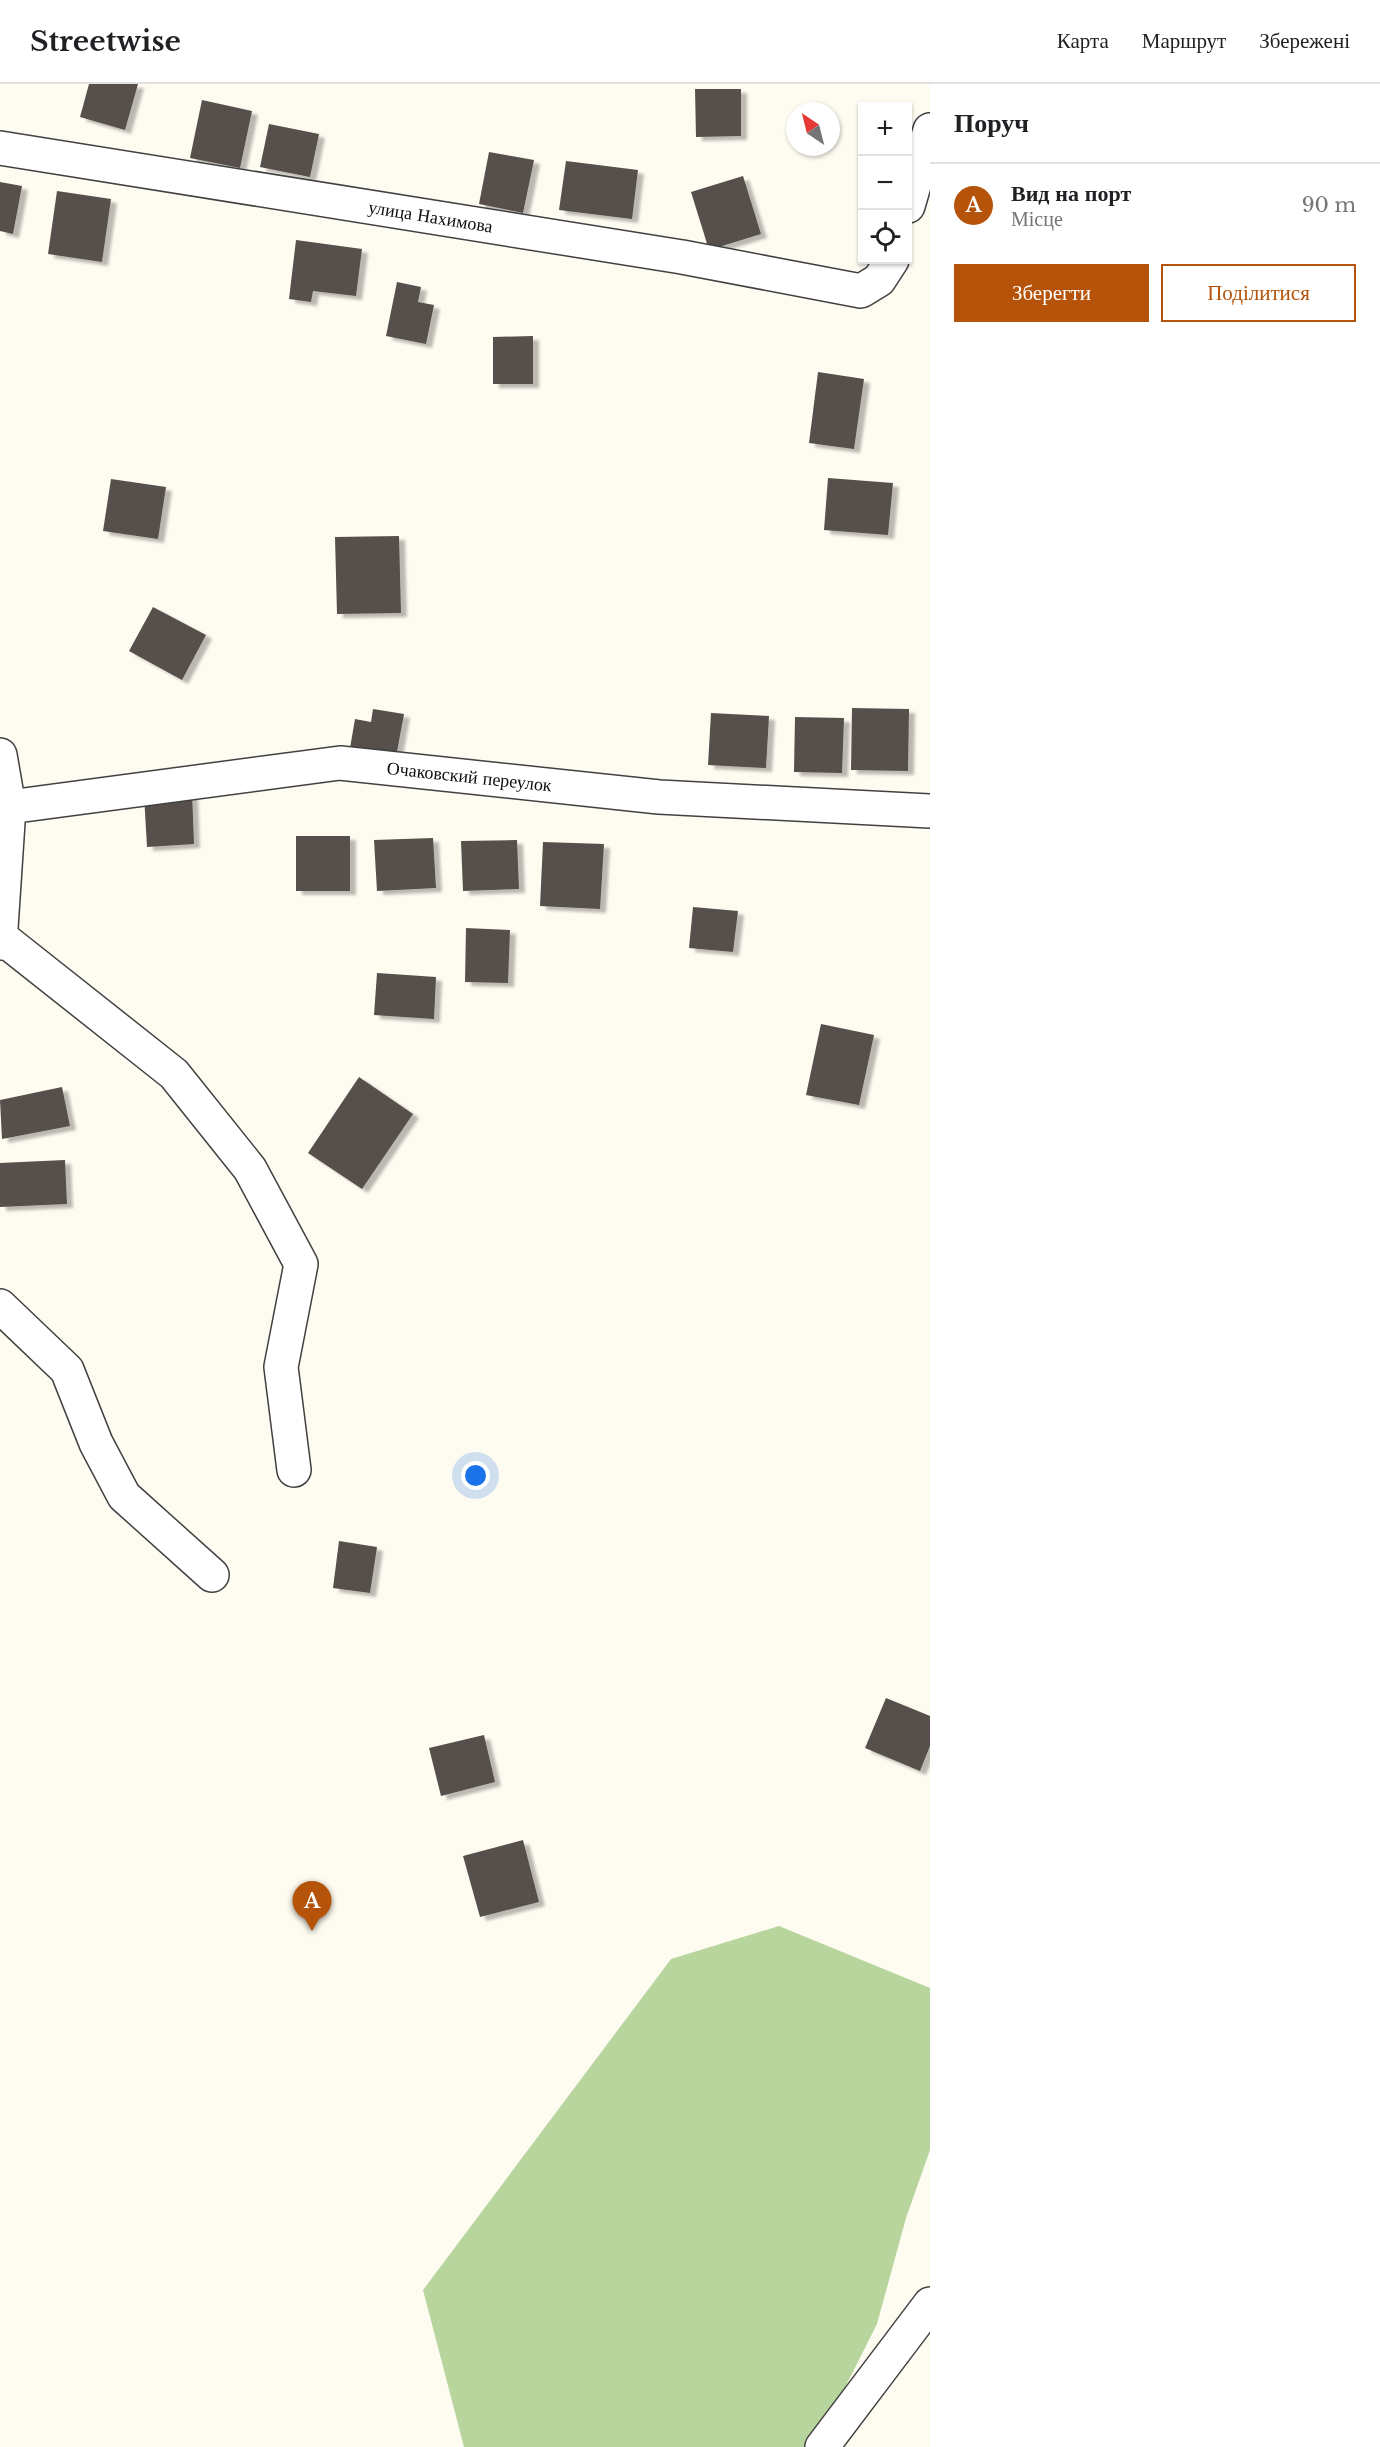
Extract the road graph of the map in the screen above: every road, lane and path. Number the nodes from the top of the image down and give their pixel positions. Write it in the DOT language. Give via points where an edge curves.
graph roads {
  1 [pos="930,130"];
  2 [pos="0,148"];
  3 [pos="912,192"];
  4 [pos="889,264"];
  5 [pos="0,755"];
  6 [pos="9,807"];
  7 [pos="930,811"];
  8 [pos="0,940"];
  9 [pos="0,1306"];
  10 [pos="294,1470"];
  11 [pos="212,1575"];
  12 [pos="930,2304"];
  13 [pos="822,2447"];
  1 -- 3 [label="street"];
  2 -- 4 [label="street, улица Нахимова" via="682,257 861,291 879,280"];
  5 -- 6 [label="street"];
  6 -- 7 [label="street, Очаковский переулок" via="340,763 659,797"];
  6 -- 8 [label="street"];
  8 -- 10 [label="street" via="174,1074 250,1169 301,1264 281,1367"];
  9 -- 11 [label="street" via="67,1370 96,1443 124,1496"];
  12 -- 13 [label="street"];
}
